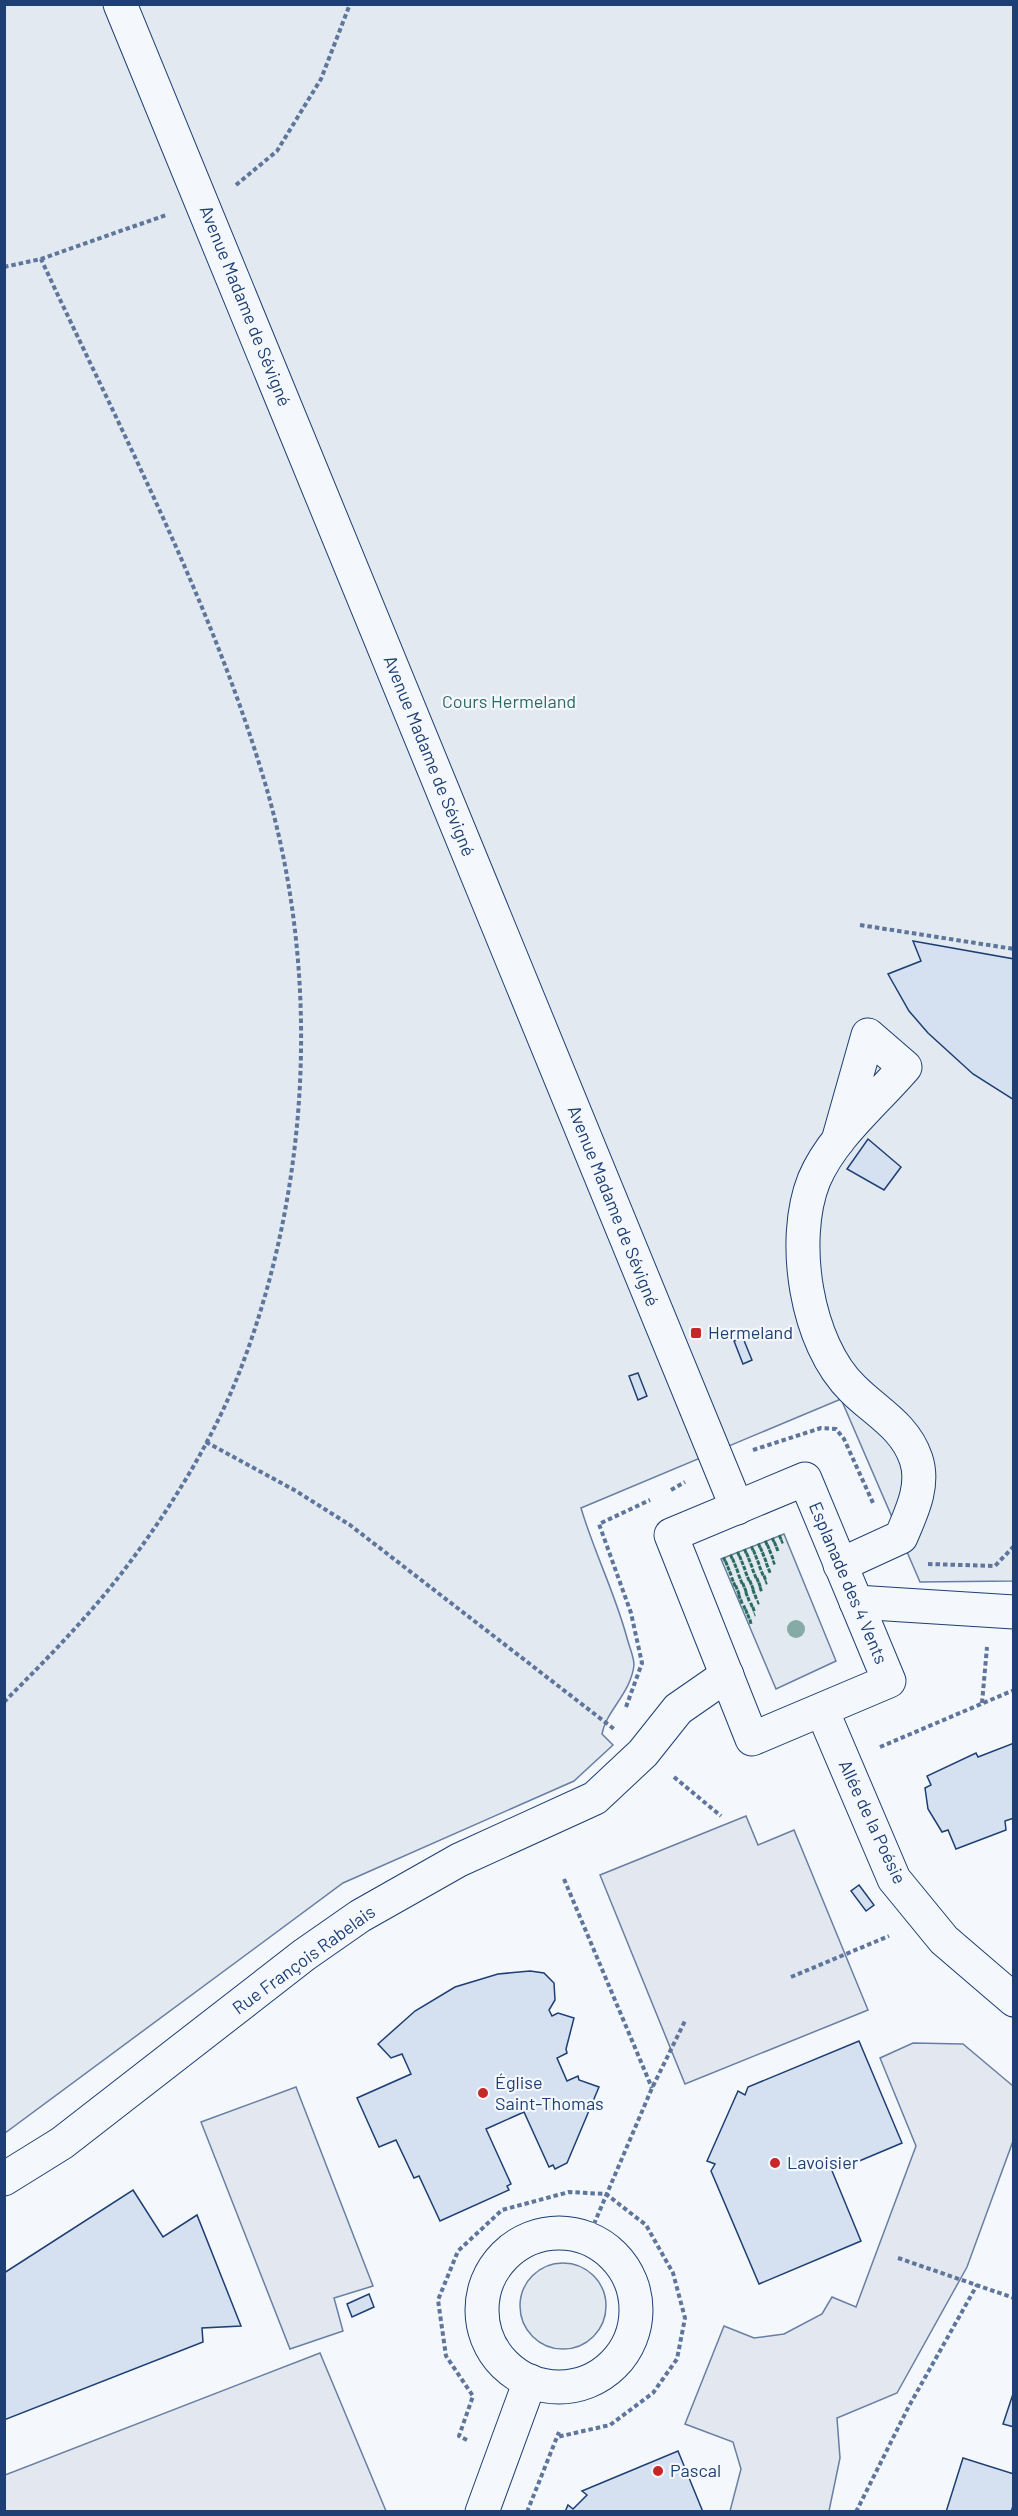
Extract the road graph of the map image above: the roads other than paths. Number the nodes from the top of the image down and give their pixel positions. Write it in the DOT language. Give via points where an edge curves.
graph roads {
  1 [pos="120,4"];
  2 [pos="838,1141"];
  3 [pos="737,1508"];
  4 [pos="840,1565"];
  5 [pos="856,1602"];
  6 [pos="1014,1612"];
  7 [pos="727,1675"];
  8 [pos="822,1710"];
  9 [pos="1014,2000"];
  10 [pos="4,2179"];
  11 [pos="530,2381"];
  12 [pos="482,2511"];
  1 -- 3 [label="street, Avenue Madame de Sévigné"];
  2 -- 4 [label="street" via="814,1180 802,1251 816,1327 832,1363 853,1389 895,1423 916,1458 919,1479 915,1504 901,1537"];
  3 -- 4 [label="street, Esplanade des 4 Vents" via="805,1479"];
  3 -- 7 [label="street, Esplanade des 4 Vents" via="671,1535"];
  4 -- 5 [label="street, Esplanade des 4 Vents"];
  5 -- 6 [label="street"];
  5 -- 8 [label="street, Esplanade des 4 Vents" via="889,1681"];
  7 -- 8 [label="street, Esplanade des 4 Vents" via="752,1739"];
  7 -- 10 [label="street, Rue François Rabelais" via="678,1709 644,1753 595,1798 459,1860 360,1916 62,2143"];
  8 -- 9 [label="street, Allée de la Poésie" via="894,1879 944,1940"];
  11 -- 11 [label="street" via="560,2387 596,2378 618,2361 630,2340 636,2317 633,2286 618,2259 588,2238 556,2233 527,2240 503,2258 490,2277 482,2312 488,2338 507,2367"];
  11 -- 12 [label="street"];
}
